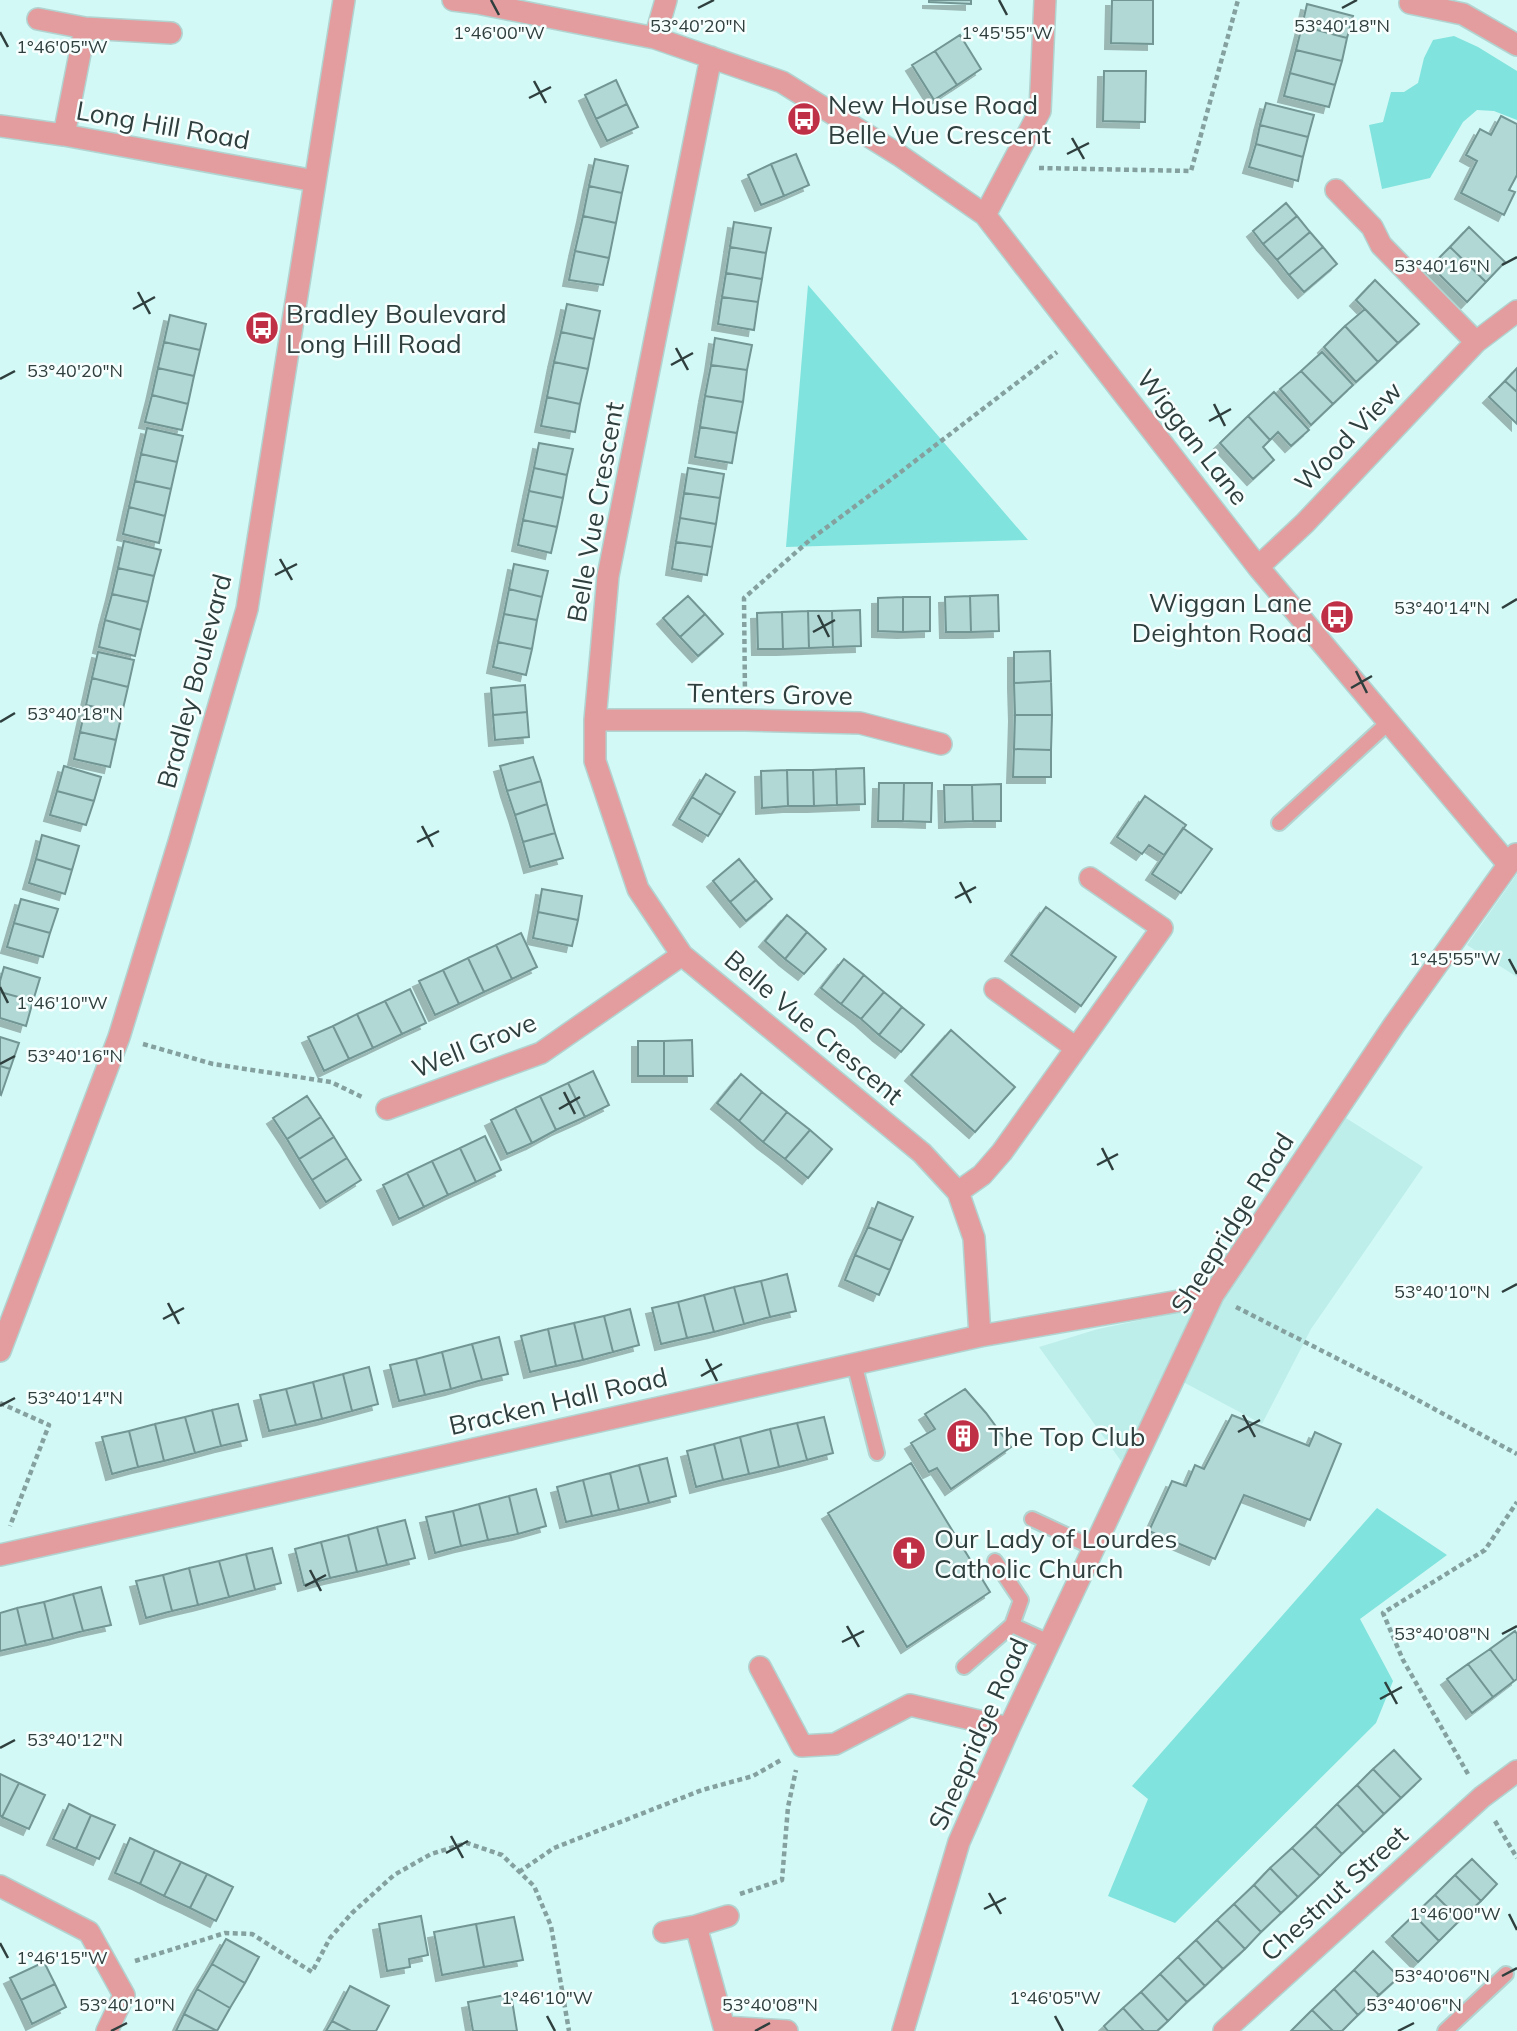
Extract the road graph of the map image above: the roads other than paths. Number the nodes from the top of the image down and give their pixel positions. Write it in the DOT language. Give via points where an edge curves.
graph roads {
  1 [pos="344,0"];
  2 [pos="453,0"];
  3 [pos="666,0"];
  4 [pos="1045,0"];
  5 [pos="1410,3"];
  6 [pos="38,19"];
  7 [pos="85,28"];
  8 [pos="171,33"];
  9 [pos="655,38"];
  10 [pos="1517,45"];
  11 [pos="711,57"];
  12 [pos="0,126"];
  13 [pos="64,135"];
  14 [pos="315,181"];
  15 [pos="1336,190"];
  16 [pos="985,215"];
  17 [pos="1517,311"];
  18 [pos="1476,342"];
  19 [pos="1258,566"];
  20 [pos="595,720"];
  21 [pos="1389,722"];
  22 [pos="941,744"];
  23 [pos="1279,823"];
  24 [pos="1512,859"];
  25 [pos="1090,878"];
  26 [pos="682,955"];
  27 [pos="995,989"];
  28 [pos="1076,1048"];
  29 [pos="387,1109"];
  30 [pos="958,1192"];
  31 [pos="1213,1295"];
  32 [pos="980,1336"];
  33 [pos="0,1351"];
  34 [pos="855,1363"];
  35 [pos="877,1452"];
  36 [pos="1032,1518"];
  37 [pos="1094,1548"];
  38 [pos="0,1555"];
  39 [pos="996,1561"];
  40 [pos="1012,1625"];
  41 [pos="1049,1642"];
  42 [pos="760,1667"];
  43 [pos="964,1667"];
  44 [pos="1009,1728"];
  45 [pos="1517,1771"];
  46 [pos="0,1886"];
  47 [pos="728,1916"];
  48 [pos="696,1926"];
  49 [pos="664,1932"];
  50 [pos="1506,1974"];
  51 [pos="107,2031"];
  52 [pos="787,2031"];
  53 [pos="903,2031"];
  54 [pos="1224,2031"];
  55 [pos="1445,2031"];
  1 -- 14 [label="street, Bradley Boulevard"];
  2 -- 9 [label="street, Wiggan Lane"];
  3 -- 9 [label="street"];
  4 -- 16 [label="street" via="1040,111"];
  5 -- 10 [label="street" via="1463,14"];
  6 -- 7 [label="street"];
  7 -- 8 [label="street"];
  7 -- 13 [label="street"];
  9 -- 11 [label="street, Wiggan Lane"];
  11 -- 16 [label="street, Wiggan Lane" via="782,82"];
  11 -- 20 [label="street, Belle Vue Crescent" via="608,576"];
  12 -- 13 [label="street, Long Hill Road"];
  13 -- 14 [label="street, Long Hill Road"];
  14 -- 33 [label="street, Bradley Boulevard" via="247,609 118,1037"];
  15 -- 18 [label="street" via="1372,227 1381,245"];
  16 -- 19 [label="street, Wiggan Lane"];
  17 -- 18 [label="street, Wood View"];
  18 -- 19 [label="street, Wood View" via="1308,527"];
  19 -- 21 [label="street, Wiggan Lane"];
  20 -- 22 [label="street, Tenters Grove" via="860,723"];
  20 -- 26 [label="street, Belle Vue Crescent" via="595,761 638,889"];
  21 -- 23 [label="lane"];
  21 -- 24 [label="street, Wiggan Lane"];
  24 -- 31 [label="street, Sheepridge Road"];
  25 -- 28 [label="street" via="1162,928"];
  26 -- 29 [label="street, Well Grove" via="541,1053"];
  26 -- 30 [label="street, Belle Vue Crescent" via="922,1153"];
  27 -- 28 [label="street"];
  28 -- 30 [label="street" via="1002,1153"];
  30 -- 32 [label="street, Belle Vue Crescent" via="974,1238"];
  31 -- 32 [label="street, Bracken Hall Road"];
  31 -- 37 [label="street, Sheepridge Road"];
  32 -- 34 [label="street, Bracken Hall Road"];
  34 -- 35 [label="lane"];
  34 -- 38 [label="street, Bracken Hall Road"];
  36 -- 37 [label="lane"];
  37 -- 41 [label="street, Sheepridge Road"];
  39 -- 40 [label="lane" via="1021,1600"];
  40 -- 41 [label="lane"];
  40 -- 43 [label="lane"];
  41 -- 44 [label="street, Sheepridge Road"];
  42 -- 44 [label="street" via="801,1748 835,1744 910,1705"];
  44 -- 53 [label="street, Sheepridge Road" via="959,1842"];
  45 -- 54 [label="street, Chestnut Street" via="1482,1797"];
  46 -- 51 [label="street" via="89,1931 124,1995"];
  47 -- 48 [label="street"];
  48 -- 49 [label="street"];
  48 -- 52 [label="street" via="724,2027"];
  50 -- 55 [label="lane"];
}
